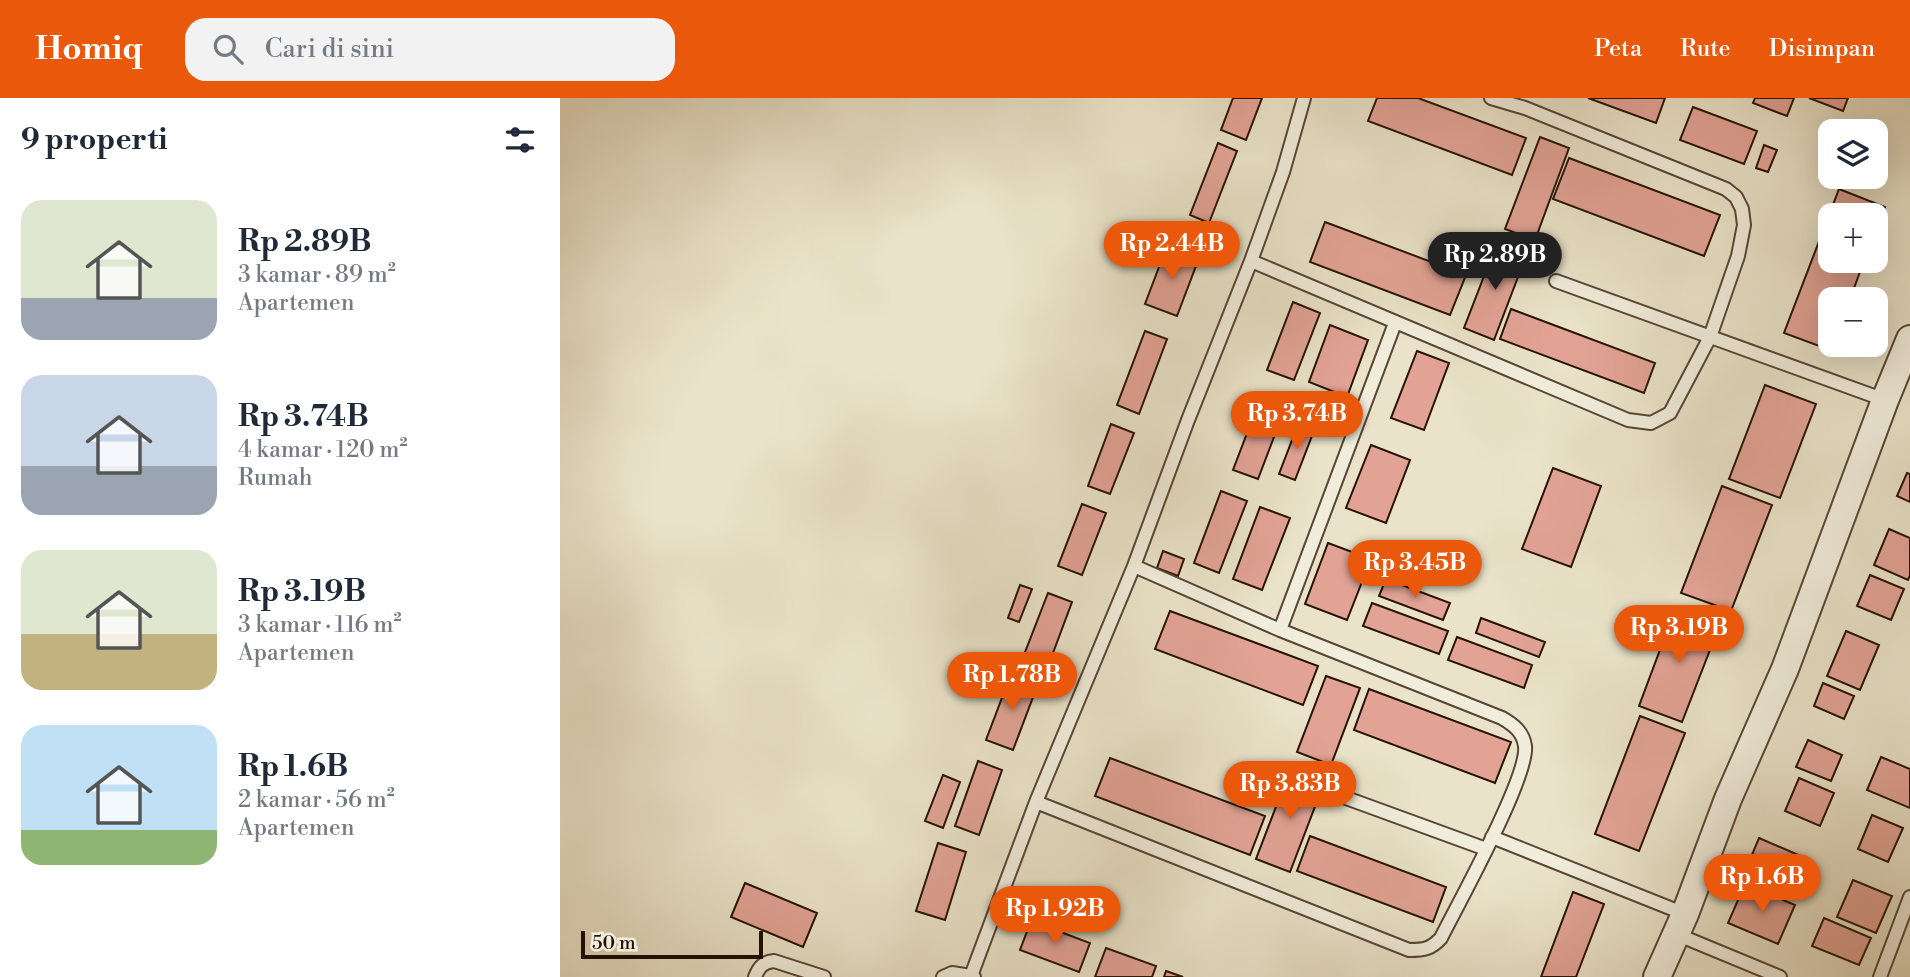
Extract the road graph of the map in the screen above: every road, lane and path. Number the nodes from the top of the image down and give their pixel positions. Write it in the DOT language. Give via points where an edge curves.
graph roads {
  1 [pos="1304,98"];
  2 [pos="1491,98"];
  3 [pos="1251,261"];
  4 [pos="1556,281"];
  5 [pos="1395,323"];
  6 [pos="1710,337"];
  7 [pos="1910,340"];
  8 [pos="1903,378"];
  9 [pos="1885,400"];
  10 [pos="1135,566"];
  11 [pos="1280,630"];
  12 [pos="1338,794"];
  13 [pos="1037,802"];
  14 [pos="1489,843"];
  15 [pos="1910,897"];
  16 [pos="1680,924"];
  17 [pos="972,976"];
  18 [pos="755,977"];
  19 [pos="824,977"];
  20 [pos="943,977"];
  21 [pos="1657,977"];
  22 [pos="1780,977"];
  23 [pos="1880,977"];
  1 -- 3 [label="lane"];
  2 -- 6 [label="lane" via="1726,189 1736,197 1744,225"];
  3 -- 5 [label="lane"];
  3 -- 10 [label="lane"];
  4 -- 6 [label="lane"];
  5 -- 6 [label="lane" via="1628,419 1651,423 1670,413"];
  5 -- 11 [label="lane"];
  6 -- 9 [label="lane"];
  7 -- 8 [label="street"];
  8 -- 9 [label="street"];
  9 -- 16 [label="street" via="1784,669"];
  10 -- 11 [label="lane"];
  10 -- 13 [label="lane"];
  11 -- 14 [label="lane" via="1516,727 1525,747 1523,766"];
  12 -- 14 [label="lane"];
  13 -- 14 [label="lane" via="1409,950 1433,947 1441,938"];
  13 -- 17 [label="lane"];
  14 -- 16 [label="lane"];
  15 -- 23 [label="lane"];
  16 -- 21 [label="street"];
  16 -- 22 [label="lane"];
  17 -- 20 [label="lane"];
  18 -- 19 [label="lane" via="766,962 774,961"];
}
